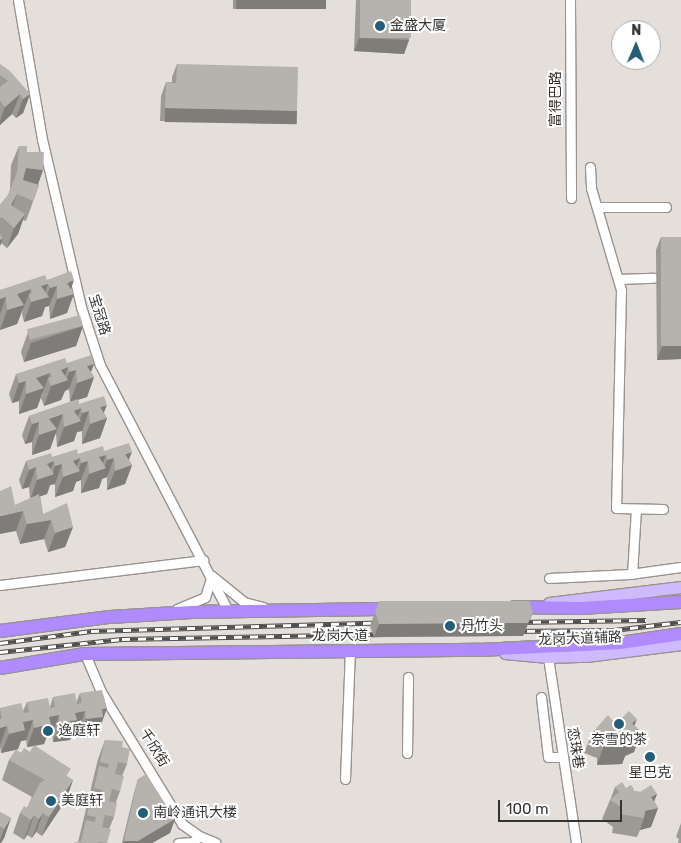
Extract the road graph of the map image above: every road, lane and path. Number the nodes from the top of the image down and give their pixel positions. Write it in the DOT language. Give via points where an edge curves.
graph roads {
  1 [pos="18,0"];
  2 [pos="570,0"];
  3 [pos="590,167"];
  4 [pos="570,198"];
  5 [pos="596,207"];
  6 [pos="666,207"];
  7 [pos="653,278"];
  8 [pos="619,279"];
  9 [pos="636,509"];
  10 [pos="663,509"];
  11 [pos="203,560"];
  12 [pos="681,567"];
  13 [pos="632,574"];
  14 [pos="212,576"];
  15 [pos="549,578"];
  16 [pos="0,585"];
  17 [pos="681,587"];
  18 [pos="681,602"];
  19 [pos="505,607"];
  20 [pos="406,608"];
  21 [pos="289,610"];
  22 [pos="228,611"];
  23 [pos="159,614"];
  24 [pos="0,630"];
  25 [pos="681,634"];
  26 [pos="681,644"];
  27 [pos="350,650"];
  28 [pos="480,650"];
  29 [pos="85,654"];
  30 [pos="548,657"];
  31 [pos="0,668"];
  32 [pos="408,677"];
  33 [pos="541,697"];
  34 [pos="406,753"];
  35 [pos="563,757"];
  36 [pos="345,779"];
  37 [pos="178,815"];
  38 [pos="166,822"];
  39 [pos="199,836"];
  40 [pos="178,843"];
  41 [pos="216,843"];
  42 [pos="576,843"];
  1 -- 11 [label="street, 宝冠路" via="42,139 81,307 100,365"];
  2 -- 4 [label="street, 富得巴路"];
  3 -- 5 [label="street"];
  5 -- 6 [label="street"];
  5 -- 8 [label="street"];
  7 -- 8 [label="street"];
  8 -- 9 [label="street" via="622,313 616,508"];
  9 -- 10 [label="street"];
  9 -- 13 [label="street"];
  11 -- 14 [label="street, 宝冠路"];
  11 -- 16 [label="street"];
  12 -- 13 [label="street"];
  13 -- 15 [label="street"];
  14 -- 21 [label="street" via="244,602"];
  14 -- 22 [label="street, 宝冠路"];
  14 -- 23 [label="street" via="210,590 197,603"];
  17 -- 19 [label="main road"];
  18 -- 19 [label="highway" via="580,608"];
  20 -- 21 [label="highway, 龙岗大道"];
  21 -- 22 [label="highway, 龙岗大道"];
  22 -- 23 [label="highway, 龙岗大道"];
  23 -- 24 [label="highway, 龙岗大道"];
  25 -- 28 [label="highway, 龙岗大道" via="620,644"];
  26 -- 30 [label="main road, 龙岗大道辅路" via="623,653"];
  27 -- 28 [label="highway, 龙岗大道"];
  27 -- 29 [label="highway, 龙岗大道"];
  27 -- 36 [label="street"];
  28 -- 30 [label="main road, 龙岗大道辅路"];
  29 -- 31 [label="highway, 龙岗大道"];
  29 -- 37 [label="street, 千欣街" via="98,687"];
  30 -- 35 [label="street, 恋珠巷"];
  32 -- 34 [label="street"];
  33 -- 35 [label="street" via="548,757"];
  35 -- 42 [label="street, 恋珠巷"];
  37 -- 38 [label="street"];
  37 -- 39 [label="street, 千欣街" via="182,824"];
  39 -- 40 [label="street" via="193,842"];
  39 -- 41 [label="street, 千欣街"];
}
